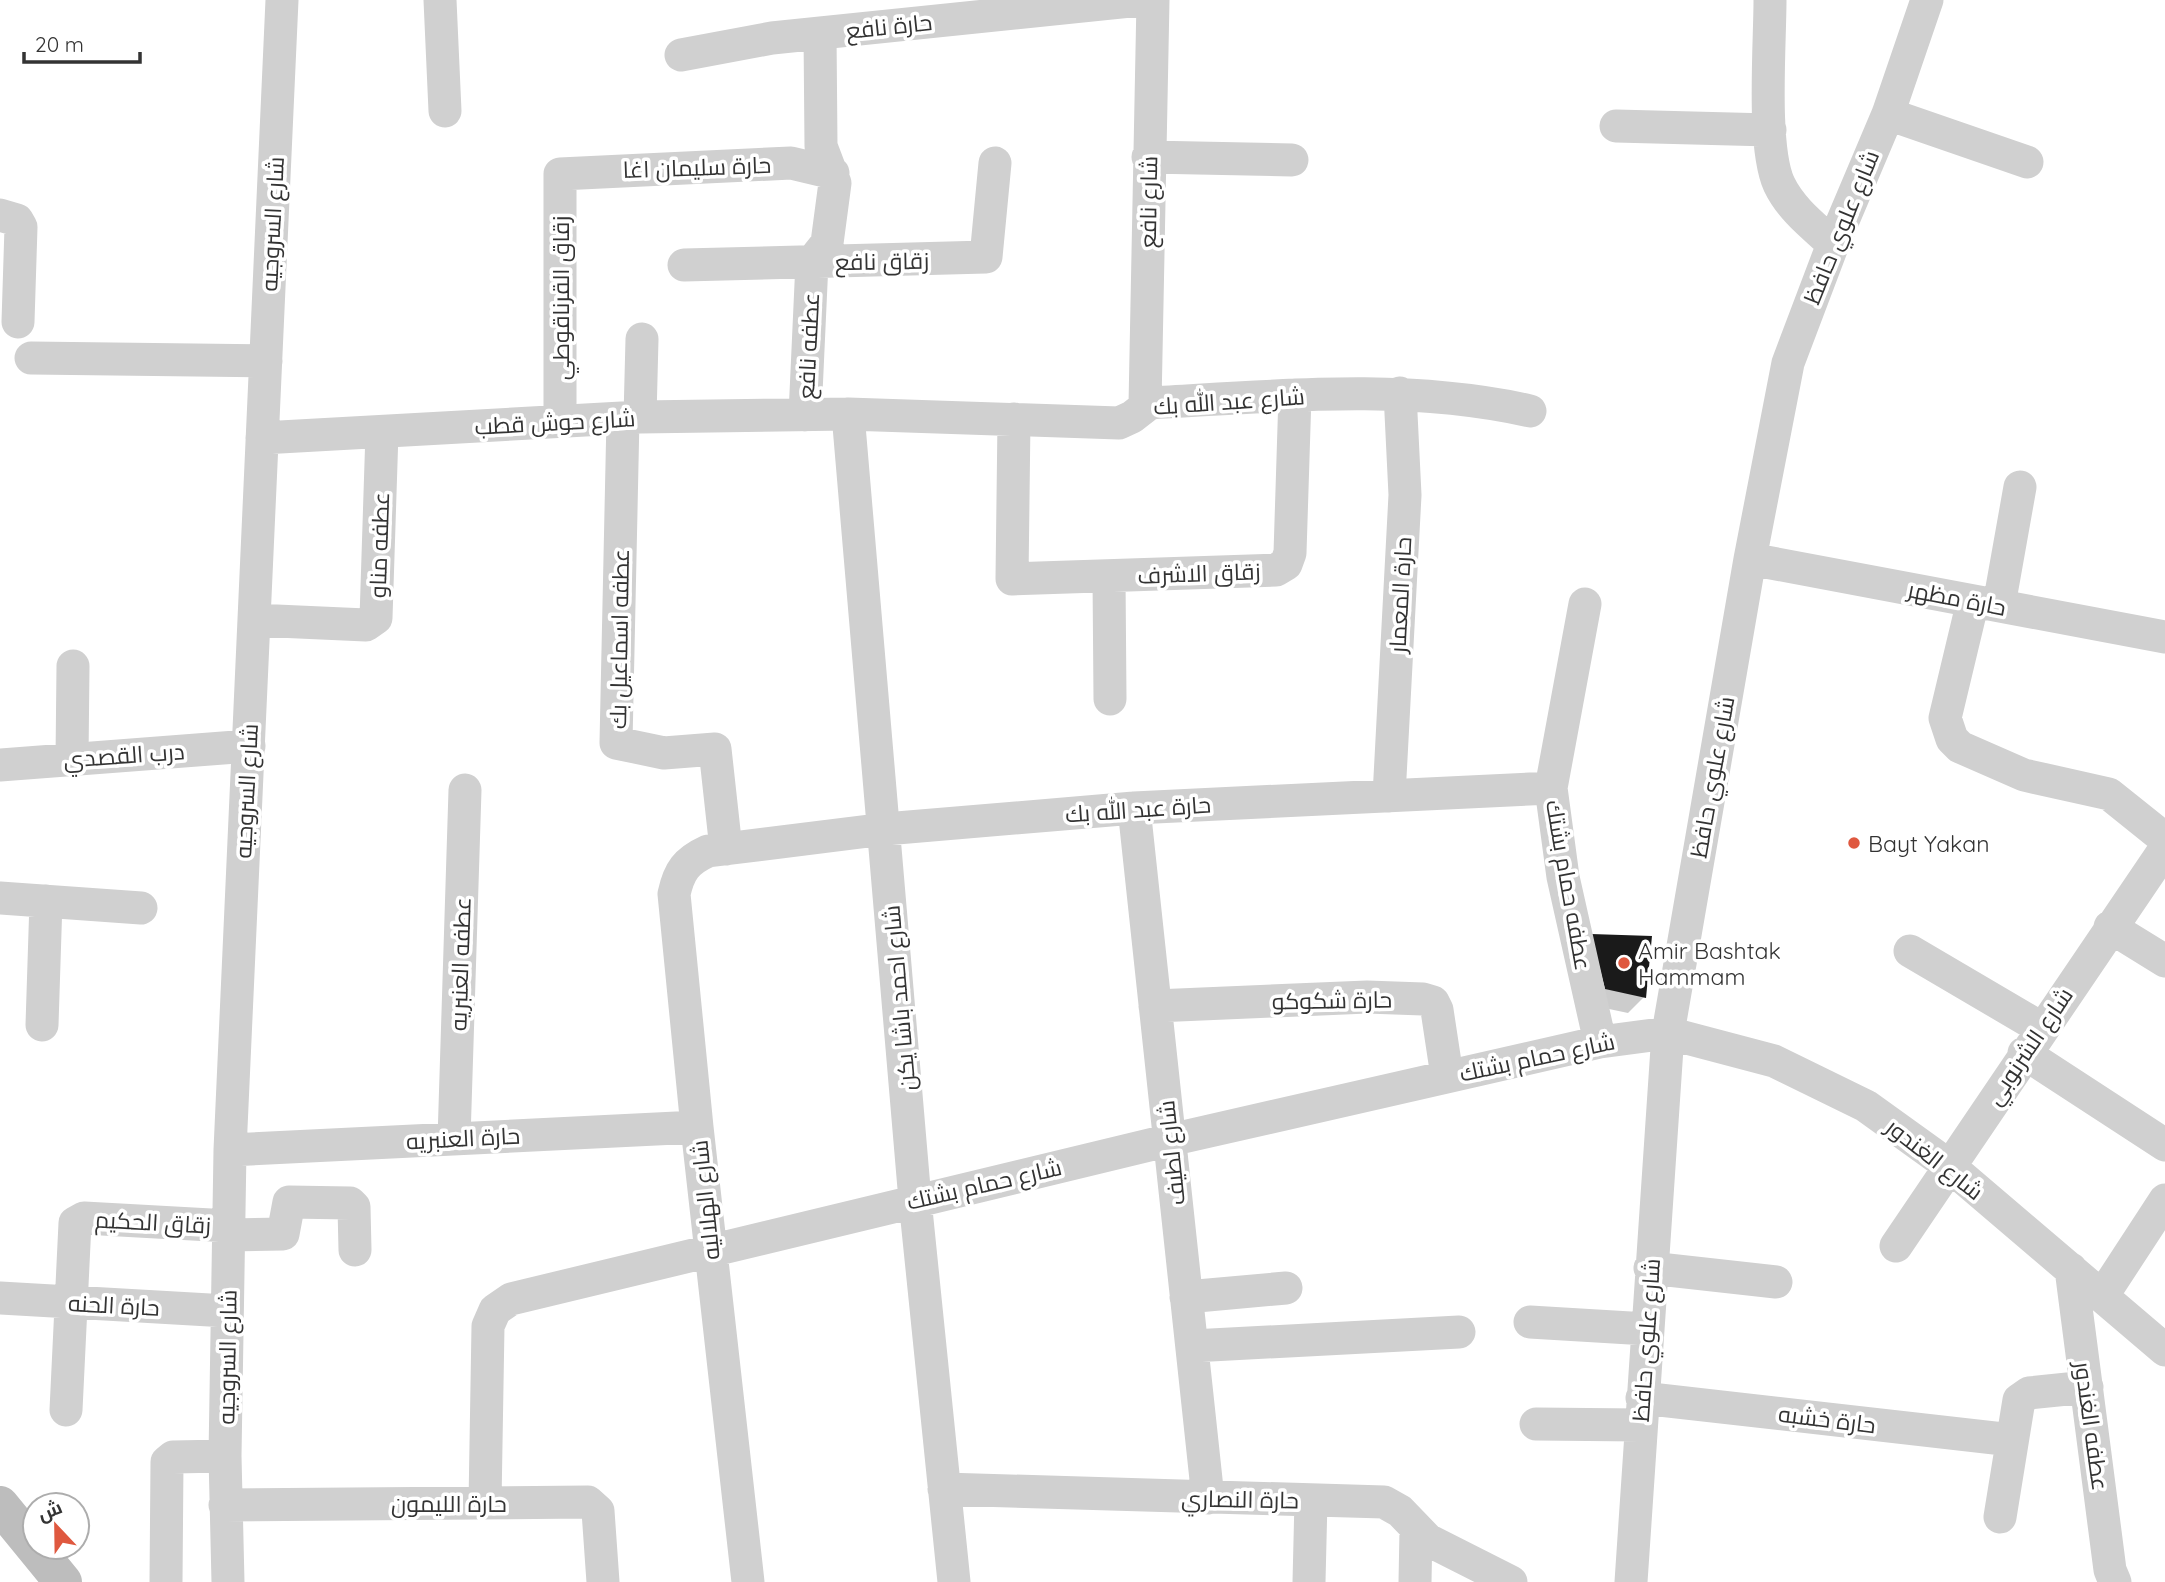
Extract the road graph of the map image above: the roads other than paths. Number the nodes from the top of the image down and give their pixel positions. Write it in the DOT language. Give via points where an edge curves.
graph roads {
  1 [pos="282,0"];
  2 [pos="440,0"];
  3 [pos="1140,0"];
  4 [pos="1153,0"];
  5 [pos="1770,0"];
  6 [pos="1927,0"];
  7 [pos="820,33"];
  8 [pos="681,55"];
  9 [pos="444,111"];
  10 [pos="1888,114"];
  11 [pos="1616,126"];
  12 [pos="1770,130"];
  13 [pos="1148,157"];
  14 [pos="1293,160"];
  15 [pos="2027,162"];
  16 [pos="995,163"];
  17 [pos="833,173"];
  18 [pos="560,174"];
  19 [pos="0,215"];
  20 [pos="1833,244"];
  21 [pos="812,262"];
  22 [pos="684,265"];
  23 [pos="18,322"];
  24 [pos="642,339"];
  25 [pos="31,358"];
  26 [pos="266,361"];
  27 [pos="1401,393"];
  28 [pos="1296,395"];
  29 [pos="1145,405"];
  30 [pos="1530,411"];
  31 [pos="848,414"];
  32 [pos="805,415"];
  33 [pos="632,417"];
  34 [pos="1014,419"];
  35 [pos="561,421"];
  36 [pos="382,432"];
  37 [pos="262,438"];
  38 [pos="2021,487"];
  39 [pos="1750,559"];
  40 [pos="1110,577"];
  41 [pos="1986,603"];
  42 [pos="1585,604"];
  43 [pos="254,620"];
  44 [pos="2165,637"];
  45 [pos="73,666"];
  46 [pos="1110,699"];
  47 [pos="249,746"];
  48 [pos="72,759"];
  49 [pos="0,765"];
  50 [pos="1551,788"];
  51 [pos="465,790"];
  52 [pos="1389,796"];
  53 [pos="1134,808"];
  54 [pos="885,829"];
  55 [pos="2165,839"];
  56 [pos="726,849"];
  57 [pos="2165,849"];
  58 [pos="0,898"];
  59 [pos="46,901"];
  60 [pos="141,908"];
  61 [pos="2110,927"];
  62 [pos="1910,950"];
  63 [pos="2165,961"];
  64 [pos="1155,1006"];
  65 [pos="42,1025"];
  66 [pos="1668,1033"];
  67 [pos="2033,1041"];
  68 [pos="1600,1042"];
  69 [pos="1447,1076"];
  70 [pos="697,1127"];
  71 [pos="454,1139"];
  72 [pos="1170,1140"];
  73 [pos="2165,1145"];
  74 [pos="230,1150"];
  75 [pos="1948,1166"];
  76 [pos="915,1200"];
  77 [pos="2165,1200"];
  78 [pos="229,1230"];
  79 [pos="1896,1246"];
  80 [pos="355,1250"];
  81 [pos="710,1251"];
  82 [pos="1650,1269"];
  83 [pos="2071,1269"];
  84 [pos="1776,1282"];
  85 [pos="1286,1288"];
  86 [pos="2103,1295"];
  87 [pos="1186,1297"];
  88 [pos="0,1298"];
  89 [pos="74,1303"];
  90 [pos="227,1311"];
  91 [pos="1530,1322"];
  92 [pos="1647,1329"];
  93 [pos="1459,1332"];
  94 [pos="1192,1346"];
  95 [pos="2165,1350"];
  96 [pos="2087,1387"];
  97 [pos="66,1410"];
  98 [pos="1641,1411"];
  99 [pos="1536,1424"];
  100 [pos="2012,1440"];
  101 [pos="225,1456"];
  102 [pos="944,1489"];
  103 [pos="1208,1498"];
  104 [pos="1311,1500"];
  105 [pos="485,1503"];
  106 [pos="225,1504"];
  107 [pos="0,1505"];
  108 [pos="2000,1517"];
  109 [pos="1416,1530"];
  110 [pos="63,1582"];
  111 [pos="166,1582"];
  112 [pos="228,1582"];
  113 [pos="603,1582"];
  114 [pos="748,1582"];
  115 [pos="954,1582"];
  116 [pos="1309,1582"];
  117 [pos="1415,1582"];
  118 [pos="1511,1582"];
  119 [pos="1631,1582"];
  120 [pos="2115,1582"];
  1 -- 26 [label="street, شارع السروجيه"];
  2 -- 9 [label="street"];
  3 -- 7 [label="street, حارة نافع"];
  4 -- 13 [label="street, شارع نافع"];
  5 -- 12 [label="street"];
  6 -- 10 [label="street, شارع علوي حافظ"];
  7 -- 8 [label="street, حارة نافع"];
  7 -- 17 [label="street, عطفه نافع" via="821,146"];
  10 -- 15 [label="street"];
  10 -- 20 [label="street, شارع علوي حافظ"];
  11 -- 12 [label="street"];
  12 -- 20 [label="street" via="1778,183 1795,210"];
  13 -- 14 [label="street"];
  13 -- 29 [label="street, شارع نافع"];
  16 -- 21 [label="street, زقاق نافع" via="986,257"];
  17 -- 18 [label="street, حارة سليمان اغا" via="792,163"];
  17 -- 21 [label="street, عطفه نافع" via="830,232"];
  18 -- 35 [label="street, زقاق القرناقوطي"];
  19 -- 23 [label="street" via="17,220 21,227"];
  20 -- 39 [label="street, شارع علوي حافظ" via="1788,363"];
  21 -- 22 [label="street, زقاق نافع"];
  21 -- 32 [label="street, عطفه نافع"];
  24 -- 33 [label="street"];
  25 -- 26 [label="street"];
  26 -- 37 [label="street, شارع السروجيه"];
  27 -- 28 [label="street, شارع عبد الله بك"];
  27 -- 30 [label="street, شارع عبد الله بك" via="1477,399"];
  27 -- 52 [label="street, حارة المعمار" via="1405,495"];
  28 -- 29 [label="street, شارع عبد الله بك"];
  28 -- 40 [label="street, زقاق الاشرف" via="1286,564 1276,570"];
  29 -- 34 [label="street, شارع عبد الله بك" via="1119,423"];
  31 -- 32 [label="street, شارع حوش قطب"];
  31 -- 34 [label="street, شارع عبد الله بك"];
  31 -- 54 [label="street, شارع احمد باشا يكن"];
  32 -- 33 [label="street, شارع حوش قطب"];
  33 -- 35 [label="street, شارع حوش قطب"];
  33 -- 56 [label="street, عطفه اسماعيل بك" via="617,743 664,753 715,749"];
  34 -- 40 [label="street" via="1012,579"];
  35 -- 36 [label="street, شارع حوش قطب"];
  36 -- 37 [label="street, شارع حوش قطب"];
  36 -- 43 [label="street, عطفه مناو" via="376,618 366,625"];
  37 -- 43 [label="street, شارع السروجيه"];
  38 -- 41 [label="street"];
  39 -- 41 [label="street, حارة مظهر"];
  39 -- 66 [label="street, شارع علوي حافظ"];
  40 -- 46 [label="street"];
  41 -- 44 [label="street, حارة مظهر"];
  41 -- 55 [label="street" via="1947,706 1947,729 1960,747 2024,775 2109,794"];
  42 -- 50 [label="street, عطفه حمام بشتك"];
  43 -- 47 [label="street, شارع السروجيه"];
  45 -- 48 [label="street"];
  47 -- 48 [label="street, درب القصدي"];
  47 -- 74 [label="street, شارع السروجيه"];
  48 -- 49 [label="street, درب القصدي"];
  50 -- 52 [label="street, حارة عبد الله بك"];
  50 -- 68 [label="street, عطفه حمام بشتك" via="1563,877"];
  51 -- 71 [label="street, عطفه العنبريه"];
  52 -- 53 [label="street, حارة عبد الله بك"];
  53 -- 54 [label="street, حارة عبد الله بك"];
  53 -- 64 [label="street, شارع لطيف"];
  54 -- 56 [label="street, حارة عبد الله بك"];
  54 -- 76 [label="street, شارع احمد باشا يكن"];
  56 -- 70 [label="street, شارع الهلاليه" via="690,860 678,875 674,894"];
  57 -- 61 [label="street, شارع الشرنوبي"];
  58 -- 59 [label="street"];
  59 -- 60 [label="street"];
  59 -- 65 [label="street"];
  61 -- 63 [label="street"];
  61 -- 67 [label="street, شارع الشرنوبي"];
  62 -- 67 [label="street"];
  64 -- 69 [label="street, حارة شكوكو" via="1423,999 1433,1002 1437,1010"];
  64 -- 72 [label="street, شارع لطيف"];
  66 -- 68 [label="street, شارع حمام بشتك"];
  66 -- 75 [label="street, شارع الغندور" via="1774,1061 1866,1106"];
  66 -- 82 [label="street, شارع علوي حافظ"];
  67 -- 73 [label="street"];
  67 -- 75 [label="street, شارع الشرنوبي"];
  68 -- 69 [label="street, شارع حمام بشتك"];
  69 -- 72 [label="street, شارع حمام بشتك"];
  70 -- 71 [label="street, حارة العنبريه"];
  70 -- 81 [label="street, شارع الهلاليه"];
  71 -- 74 [label="street, حارة العنبريه"];
  72 -- 76 [label="street, شارع حمام بشتك"];
  72 -- 87 [label="street, شارع لطيف"];
  74 -- 78 [label="street, شارع السروجيه"];
  75 -- 79 [label="street, شارع الشرنوبي"];
  75 -- 83 [label="street, شارع الغندور"];
  76 -- 81 [label="street, شارع حمام بشتك"];
  76 -- 102 [label="street, شارع احمد باشا يكن"];
  77 -- 86 [label="street"];
  78 -- 80 [label="street" via="283,1234 289,1202 350,1203 354,1207"];
  78 -- 89 [label="street, زقاق الحكيم" via="79,1219"];
  78 -- 90 [label="street, شارع السروجيه"];
  81 -- 105 [label="street, شارع حمام بشتك" via="529,1293 495,1310 485,1344"];
  81 -- 114 [label="street, شارع الهلاليه"];
  82 -- 84 [label="street"];
  82 -- 92 [label="street, شارع علوي حافظ"];
  83 -- 86 [label="street, شارع الغندور"];
  83 -- 96 [label="street, عطفه الغندور"];
  85 -- 87 [label="street"];
  86 -- 95 [label="street, شارع الغندور"];
  87 -- 94 [label="street, شارع لطيف"];
  88 -- 89 [label="street, حارة الحنه"];
  89 -- 90 [label="street, حارة الحنه"];
  89 -- 97 [label="street"];
  90 -- 101 [label="street, شارع السروجيه"];
  91 -- 92 [label="street"];
  92 -- 98 [label="street, شارع علوي حافظ"];
  93 -- 94 [label="street"];
  94 -- 103 [label="street, شارع لطيف"];
  96 -- 100 [label="street" via="2024,1396 2017,1405"];
  96 -- 120 [label="street, عطفه الغندور"];
  98 -- 99 [label="street, حارة خشبه"];
  98 -- 100 [label="street, حارة خشبه"];
  98 -- 119 [label="street, شارع علوي حافظ"];
  100 -- 108 [label="street"];
  101 -- 106 [label="street, شارع السروجيه"];
  101 -- 111 [label="street" via="169,1459"];
  102 -- 103 [label="street, حارة النصاري"];
  102 -- 115 [label="street, شارع احمد باشا يكن"];
  103 -- 104 [label="street, حارة النصاري"];
  104 -- 109 [label="street, حارة النصاري" via="1384,1502 1400,1511"];
  104 -- 116 [label="street"];
  105 -- 106 [label="street, حارة الليمون"];
  105 -- 113 [label="street, حارة الليمون" via="594,1505"];
  106 -- 112 [label="street, شارع السروجيه"];
  107 -- 110 [label="main road"];
  109 -- 117 [label="street"];
  109 -- 118 [label="street, حارة النصاري"];
}
